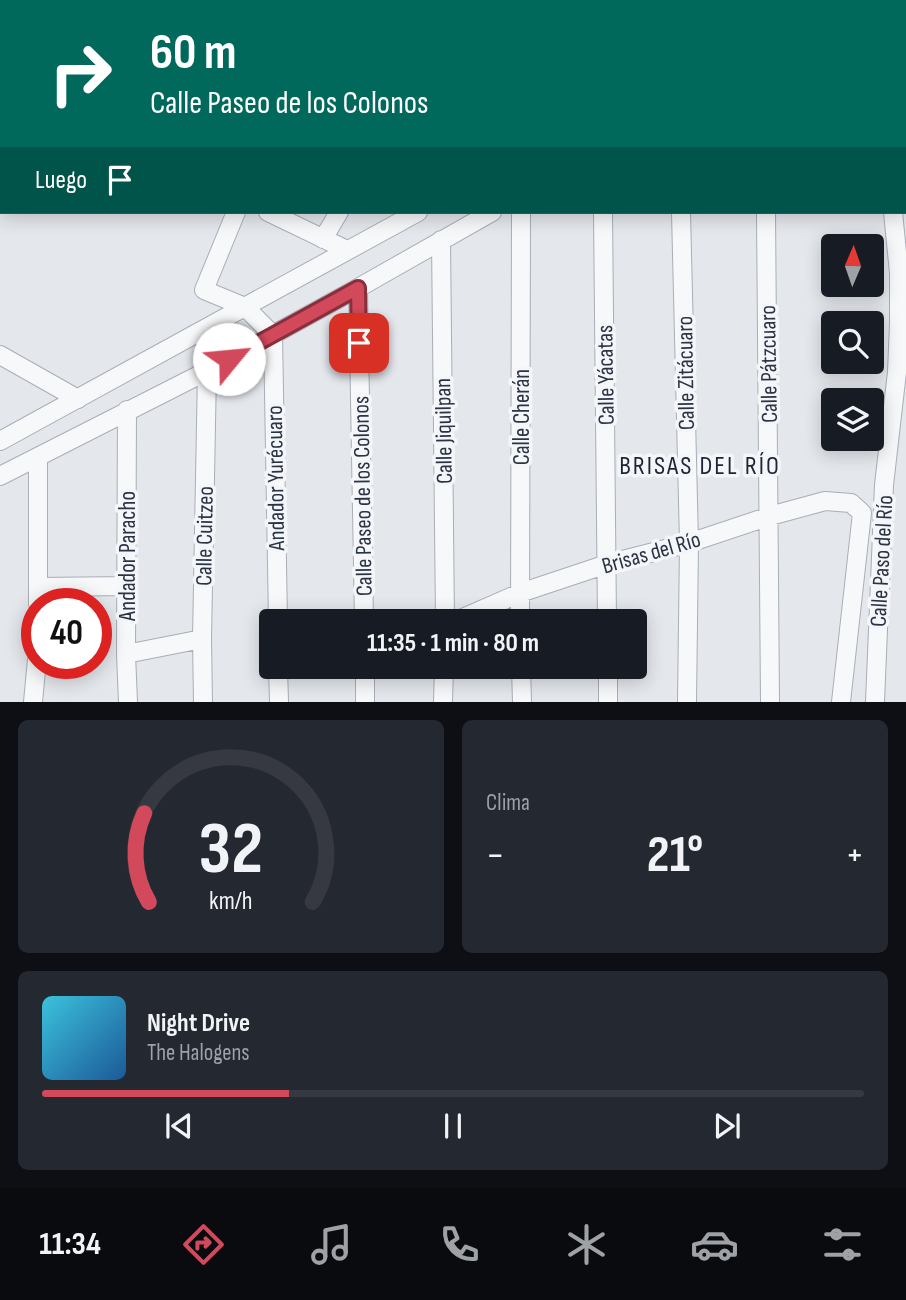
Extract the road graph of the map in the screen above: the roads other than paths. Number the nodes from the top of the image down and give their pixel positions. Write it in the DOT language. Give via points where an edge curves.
graph roads {
  1 [pos="235,214"];
  2 [pos="272,214"];
  3 [pos="338,214"];
  4 [pos="414,214"];
  5 [pos="488,214"];
  6 [pos="521,214"];
  7 [pos="603,214"];
  8 [pos="681,214"];
  9 [pos="766,214"];
  10 [pos="893,214"];
  11 [pos="323,239"];
  12 [pos="441,240"];
  13 [pos="347,250"];
  14 [pos="358,288"];
  15 [pos="245,306"];
  16 [pos="273,335"];
  17 [pos="0,355"];
  18 [pos="207,371"];
  19 [pos="78,399"];
  20 [pos="127,410"];
  21 [pos="0,441"];
  22 [pos="38,457"];
  23 [pos="0,476"];
  24 [pos="770,516"];
  25 [pos="689,543"];
  26 [pos="607,564"];
  27 [pos="128,586"];
  28 [pos="38,588"];
  29 [pos="108,588"];
  30 [pos="520,593"];
  31 [pos="278,609"];
  32 [pos="364,609"];
  33 [pos="445,609"];
  34 [pos="483,609"];
  35 [pos="520,609"];
  36 [pos="607,609"];
  37 [pos="202,639"];
  38 [pos="126,654"];
  39 [pos="35,679"];
  40 [pos="278,679"];
  41 [pos="365,679"];
  42 [pos="444,679"];
  43 [pos="521,679"];
  44 [pos="608,679"];
  45 [pos="33,702"];
  46 [pos="128,702"];
  47 [pos="203,702"];
  48 [pos="279,702"];
  49 [pos="365,702"];
  50 [pos="443,702"];
  51 [pos="522,702"];
  52 [pos="608,702"];
  53 [pos="687,702"];
  54 [pos="770,702"];
  55 [pos="841,702"];
  56 [pos="875,702"];
  1 -- 15 [label="street" via="204,290"];
  2 -- 11 [label="street"];
  3 -- 11 [label="street"];
  4 -- 13 [label="street"];
  5 -- 12 [label="street"];
  6 -- 30 [label="street, Calle Cherán"];
  7 -- 26 [label="street, Calle Yácatas"];
  8 -- 25 [label="street, Calle Zitácuaro"];
  9 -- 24 [label="street, Calle Pátzcuaro"];
  10 -- 56 [label="street, Calle Paso del Río" via="900,324 884,485"];
  11 -- 13 [label="street"];
  12 -- 14 [label="street"];
  12 -- 33 [label="street, Calle Jiquilpan"];
  13 -- 15 [label="street"];
  14 -- 16 [label="street"];
  14 -- 32 [label="street, Calle Paseo de los Colonos"];
  15 -- 16 [label="street"];
  15 -- 19 [label="street"];
  16 -- 18 [label="street"];
  16 -- 31 [label="street, Andador Yurécuaro"];
  17 -- 19 [label="street"];
  18 -- 20 [label="street"];
  18 -- 37 [label="street, Calle Cuitzeo"];
  19 -- 21 [label="street"];
  20 -- 22 [label="street"];
  20 -- 27 [label="street, Andador Paracho"];
  22 -- 23 [label="street"];
  22 -- 28 [label="street"];
  24 -- 25 [label="street, Brisas del Río"];
  24 -- 54 [label="street, Calle Pátzcuaro"];
  24 -- 55 [label="street, Brisas del Río" via="825,501 851,503 862,513"];
  25 -- 26 [label="street, Brisas del Río"];
  25 -- 53 [label="street, Calle Zitácuaro"];
  26 -- 30 [label="street, Brisas del Río"];
  26 -- 36 [label="street, Calle Yácatas"];
  27 -- 29 [label="street"];
  27 -- 38 [label="street, Andador Paracho"];
  30 -- 34 [label="street, Brisas del Río"];
  30 -- 35 [label="street, Calle Cherán"];
  37 -- 38 [label="street"];
  37 -- 47 [label="street, Calle Cuitzeo"];
  38 -- 46 [label="street, Andador Paracho"];
  39 -- 45 [label="street"];
  40 -- 48 [label="street"];
  41 -- 49 [label="street"];
  42 -- 50 [label="street"];
  43 -- 51 [label="street"];
  44 -- 52 [label="street"];
}
